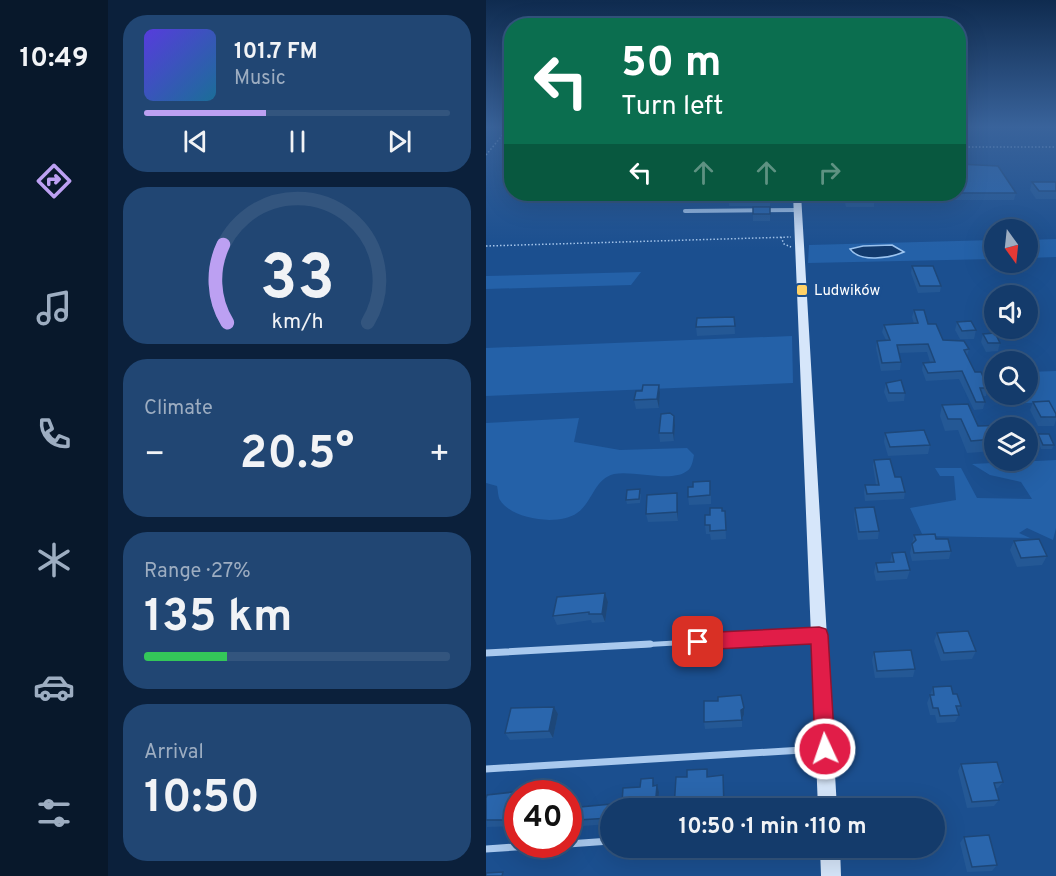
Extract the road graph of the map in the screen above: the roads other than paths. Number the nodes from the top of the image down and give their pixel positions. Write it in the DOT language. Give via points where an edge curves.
graph roads {
  1 [pos="797,201"];
  2 [pos="798,210"];
  3 [pos="685,211"];
  4 [pos="819,635"];
  5 [pos="486,653"];
  6 [pos="825,749"];
  7 [pos="486,769"];
  8 [pos="827,798"];
  9 [pos="600,842"];
  10 [pos="582,843"];
  11 [pos="504,848"];
  12 [pos="486,849"];
  13 [pos="830,858"];
  14 [pos="831,876"];
  1 -- 2 [label="street"];
  2 -- 3 [label="street"];
  2 -- 4 [label="street"];
  4 -- 5 [label="lane"];
  4 -- 6 [label="street"];
  6 -- 7 [label="lane"];
  6 -- 8 [label="street"];
  9 -- 10 [label="lane"];
  11 -- 12 [label="lane"];
  13 -- 14 [label="street"];
}
